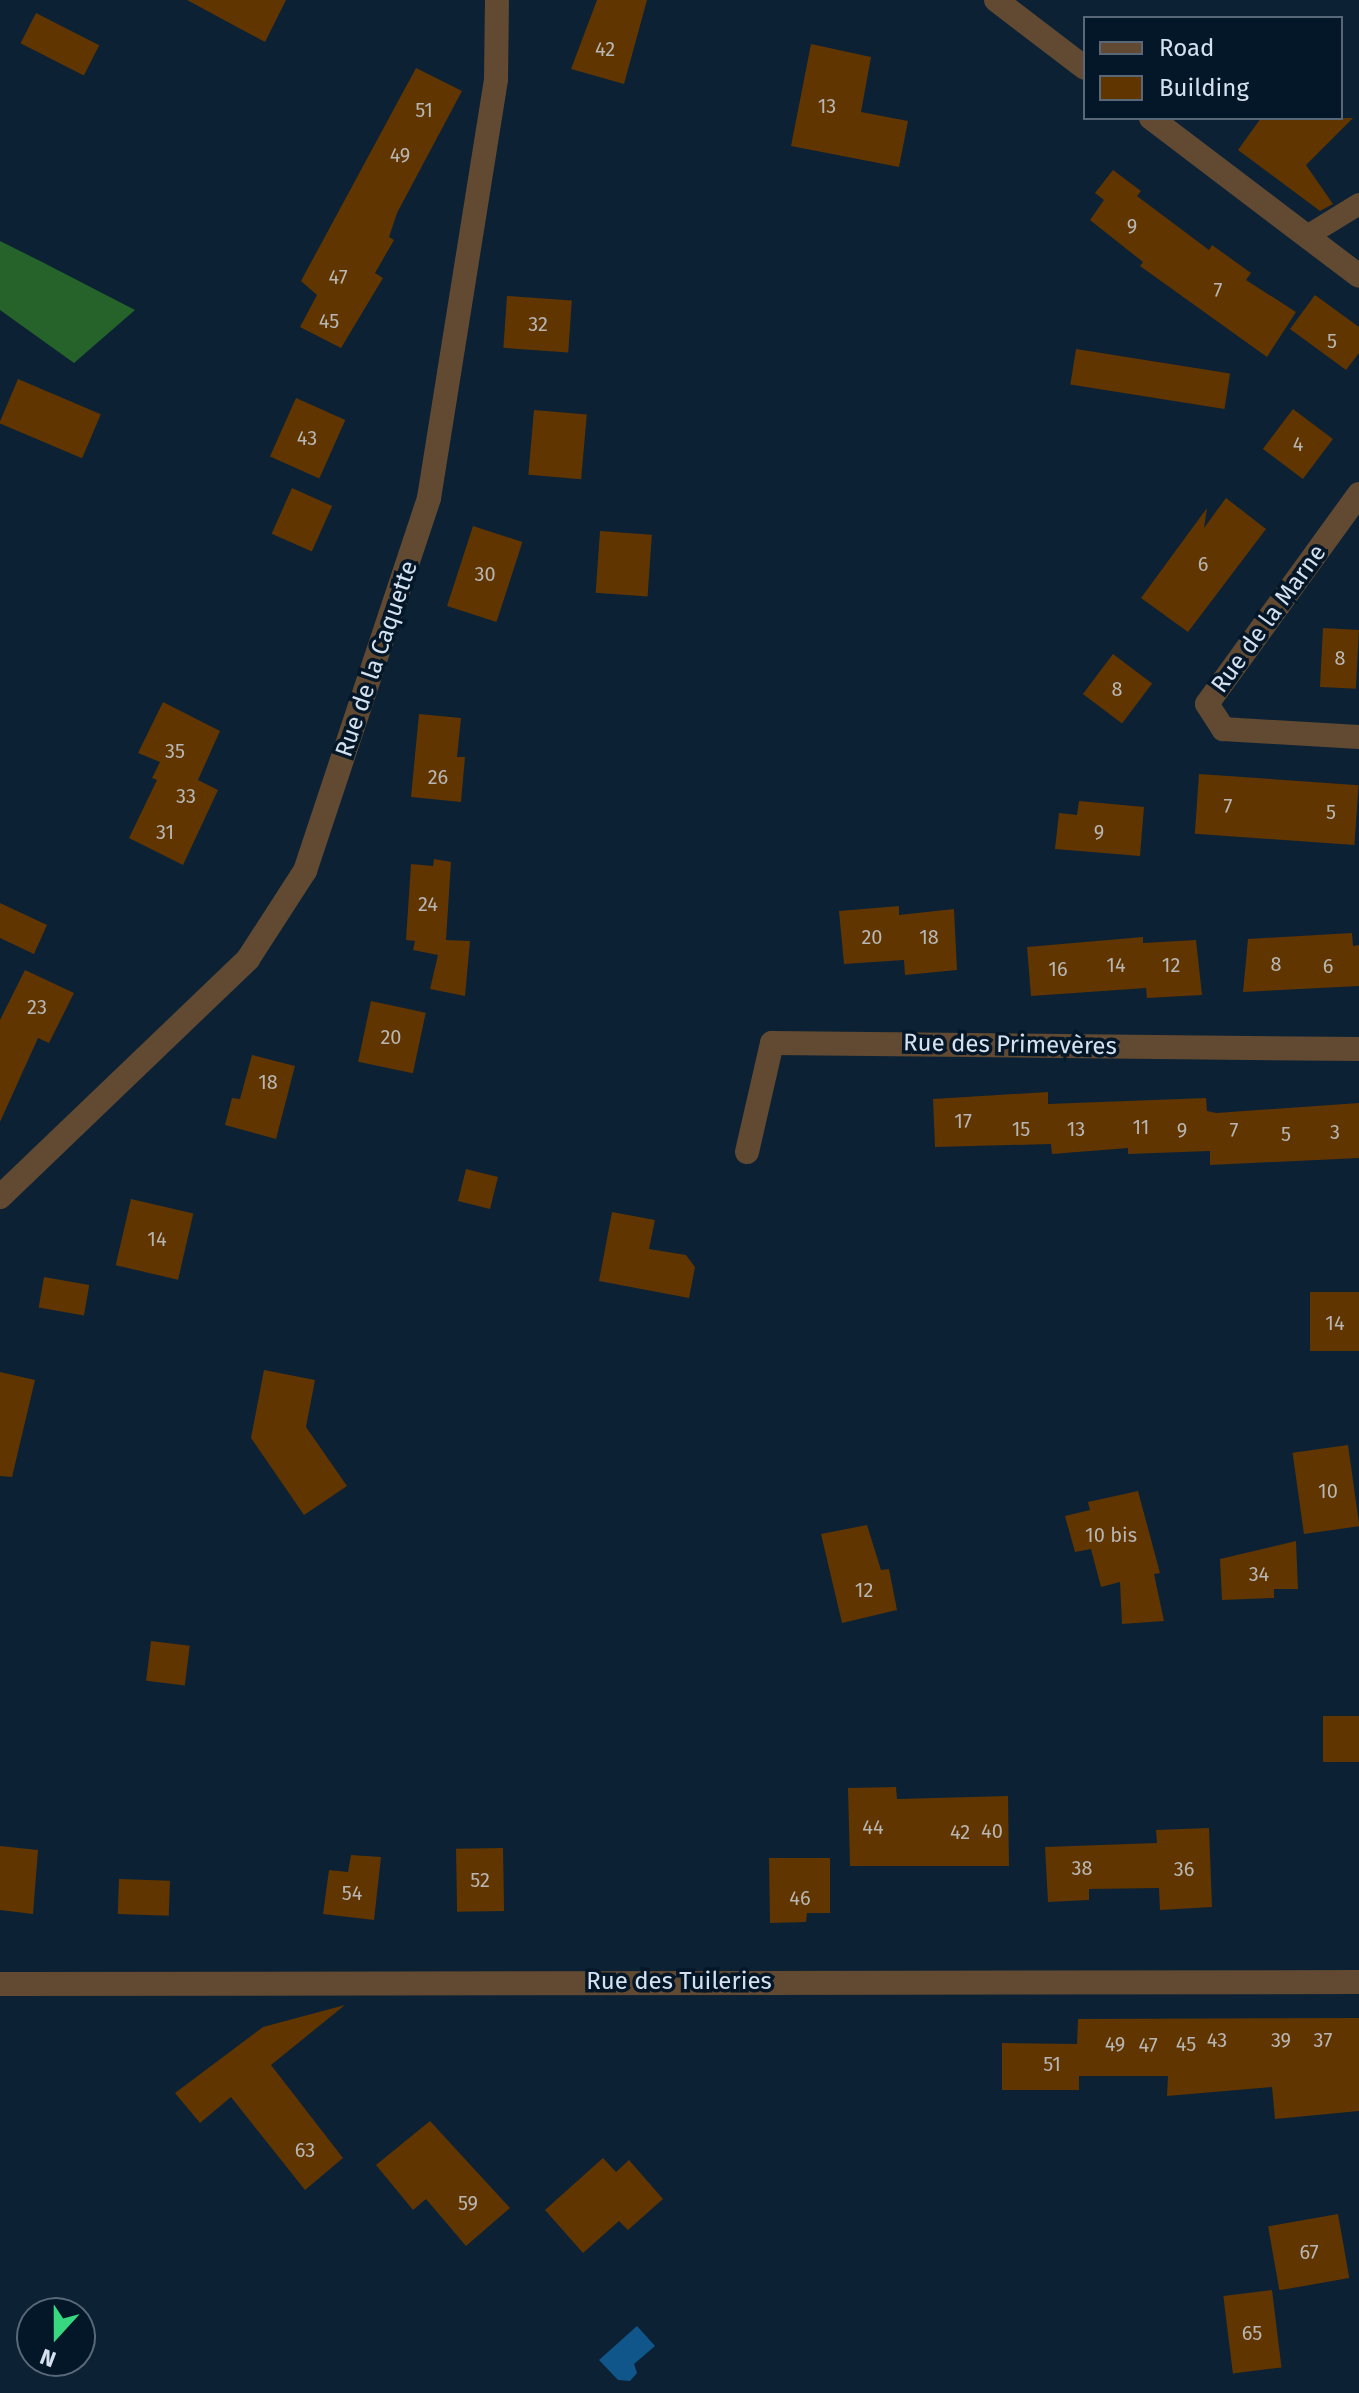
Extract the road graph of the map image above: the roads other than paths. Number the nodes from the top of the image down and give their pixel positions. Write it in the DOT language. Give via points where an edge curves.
graph roads {
  1 [pos="497,0"];
  2 [pos="996,0"];
  3 [pos="1083,66"];
  4 [pos="1154,120"];
  5 [pos="1359,204"];
  6 [pos="1307,236"];
  7 [pos="1359,276"];
  8 [pos="1359,494"];
  9 [pos="1359,737"];
  10 [pos="1359,1049"];
  11 [pos="747,1152"];
  12 [pos="0,1197"];
  13 [pos="1359,1982"];
  14 [pos="0,1984"];
  1 -- 12 [label="street, Rue de la Caquette" via="496,79 429,498 305,871 248,959"];
  2 -- 3 [label="street"];
  4 -- 6 [label="street"];
  5 -- 6 [label="lane"];
  6 -- 7 [label="street"];
  8 -- 9 [label="street, Rue de la Marne" via="1207,704 1223,729"];
  10 -- 11 [label="street, Rue des Primevères" via="772,1043"];
  13 -- 14 [label="street, Rue des Tuileries"];
}
